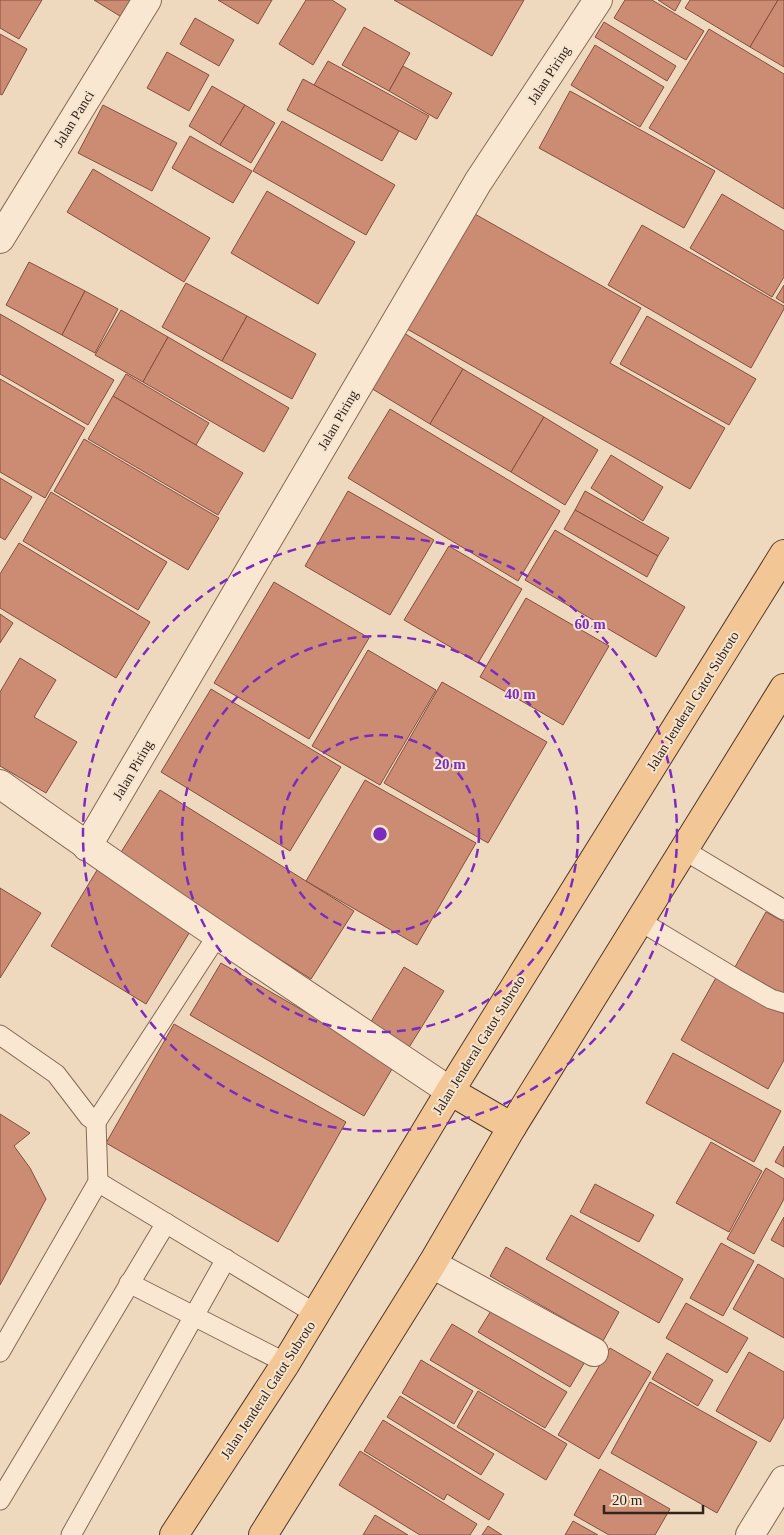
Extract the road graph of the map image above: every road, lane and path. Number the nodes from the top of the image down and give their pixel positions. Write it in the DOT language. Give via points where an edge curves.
graph roads {
  1 [pos="147,0"];
  2 [pos="598,0"];
  3 [pos="0,239"];
  4 [pos="784,554"];
  5 [pos="784,688"];
  6 [pos="0,784"];
  7 [pos="87,847"];
  8 [pos="684,850"];
  9 [pos="784,910"];
  10 [pos="640,921"];
  11 [pos="218,936"];
  12 [pos="784,1003"];
  13 [pos="0,1035"];
  14 [pos="450,1091"];
  15 [pos="96,1122"];
  16 [pos="512,1127"];
  17 [pos="98,1182"];
  18 [pos="166,1223"];
  19 [pos="226,1259"];
  20 [pos="432,1264"];
  21 [pos="128,1283"];
  22 [pos="316,1314"];
  23 [pos="193,1316"];
  24 [pos="0,1352"];
  25 [pos="594,1352"];
  26 [pos="286,1363"];
  27 [pos="784,1480"];
  28 [pos="0,1500"];
  29 [pos="71,1535"];
  30 [pos="174,1535"];
  31 [pos="263,1535"];
  32 [pos="750,1535"];
  1 -- 3 [label="street, Jalan Panci"];
  2 -- 7 [label="street, Jalan Piring" via="478,182"];
  4 -- 14 [label="main road, Jalan Jenderal Gatot Subroto"];
  5 -- 8 [label="main road"];
  6 -- 7 [label="street"];
  7 -- 11 [label="street"];
  8 -- 9 [label="lane"];
  8 -- 10 [label="main road"];
  10 -- 12 [label="lane" via="771,999"];
  10 -- 16 [label="main road"];
  11 -- 14 [label="street"];
  11 -- 15 [label="lane"];
  13 -- 15 [label="lane" via="56,1074"];
  14 -- 16 [label="main road"];
  14 -- 22 [label="main road, Jalan Jenderal Gatot Subroto"];
  15 -- 17 [label="lane"];
  16 -- 20 [label="main road"];
  17 -- 18 [label="lane"];
  17 -- 24 [label="lane"];
  18 -- 19 [label="lane"];
  18 -- 21 [label="lane"];
  19 -- 22 [label="lane"];
  19 -- 23 [label="lane"];
  20 -- 25 [label="street"];
  20 -- 31 [label="main road"];
  21 -- 23 [label="lane"];
  21 -- 28 [label="lane"];
  22 -- 26 [label="main road, Jalan Jenderal Gatot Subroto"];
  23 -- 26 [label="lane"];
  23 -- 29 [label="lane"];
  26 -- 30 [label="main road, Jalan Jenderal Gatot Subroto"];
  27 -- 32 [label="street"];
}
